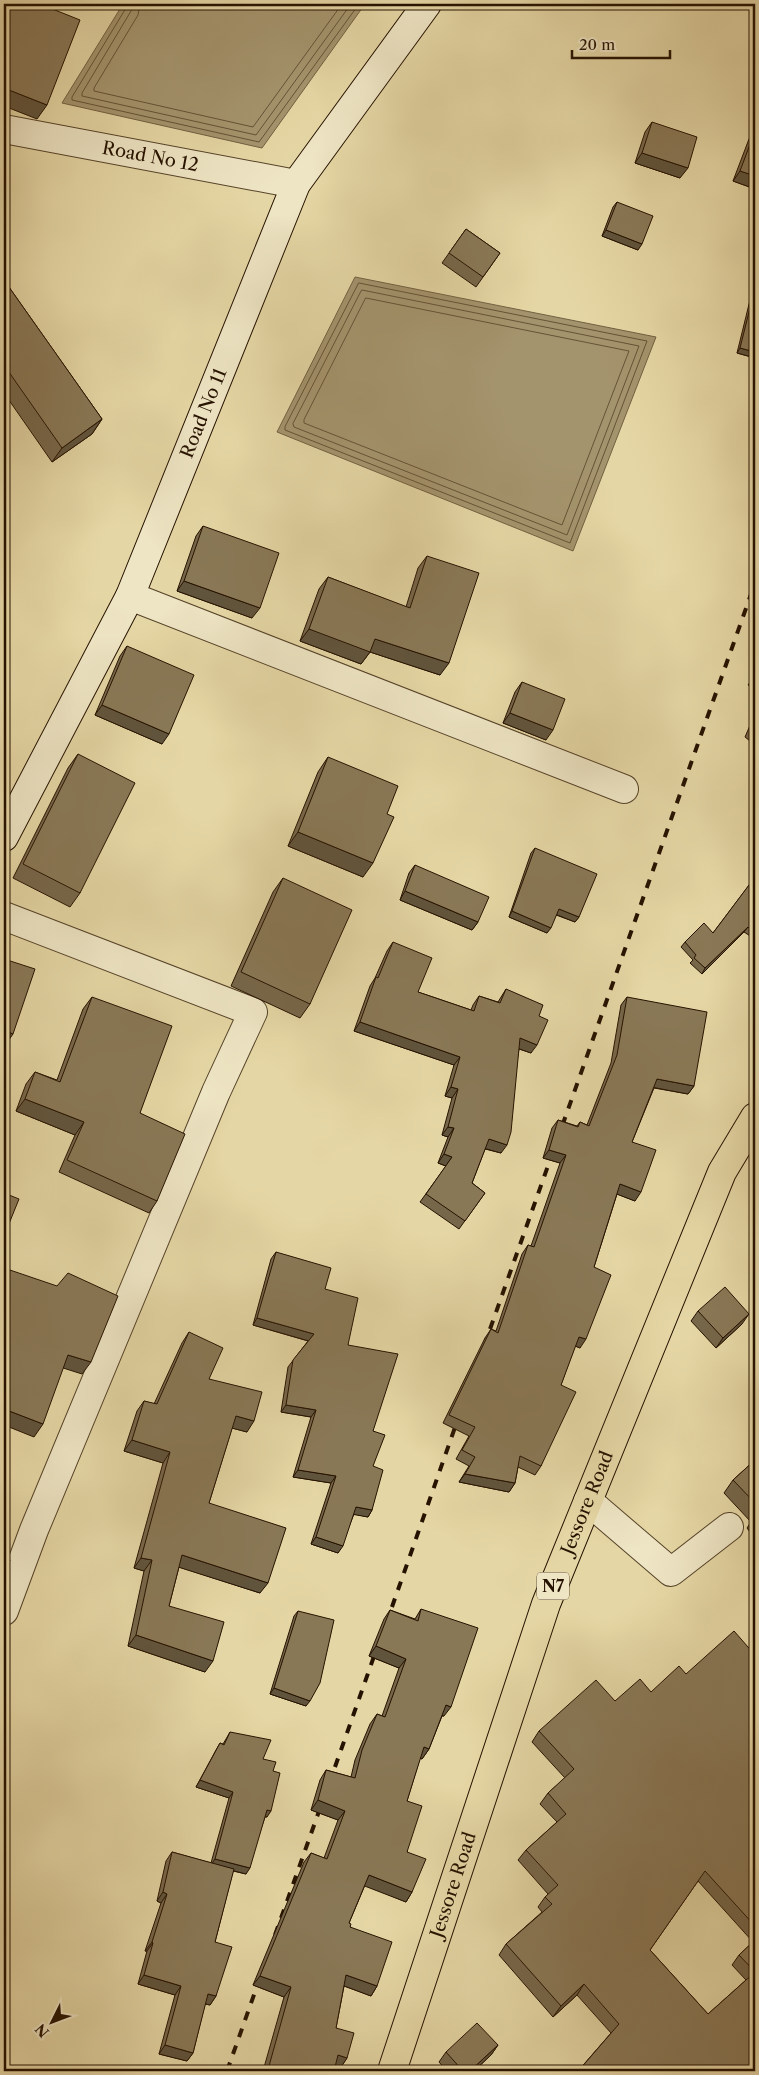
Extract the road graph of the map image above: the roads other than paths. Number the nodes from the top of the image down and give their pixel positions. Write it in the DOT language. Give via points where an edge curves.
graph roads {
  1 [pos="426,4"];
  2 [pos="4,129"];
  3 [pos="296,184"];
  4 [pos="130,596"];
  5 [pos="624,789"];
  6 [pos="4,837"];
  7 [pos="4,916"];
  8 [pos="755,1118"];
  9 [pos="588,1501"];
  10 [pos="729,1527"];
  11 [pos="4,1611"];
  12 [pos="392,2071"];
  1 -- 3 [label="street, Road No 11"];
  2 -- 3 [label="street, Road No 12"];
  3 -- 4 [label="street, Road No 11"];
  4 -- 5 [label="street"];
  4 -- 6 [label="street, Road No 11"];
  7 -- 11 [label="street" via="253,1012 216,1092 34,1530"];
  8 -- 9 [label="highway, Jessore Road / N7" via="722,1172"];
  9 -- 10 [label="street" via="671,1572"];
  9 -- 12 [label="highway, Jessore Road / N7" via="546,1604"];
}
